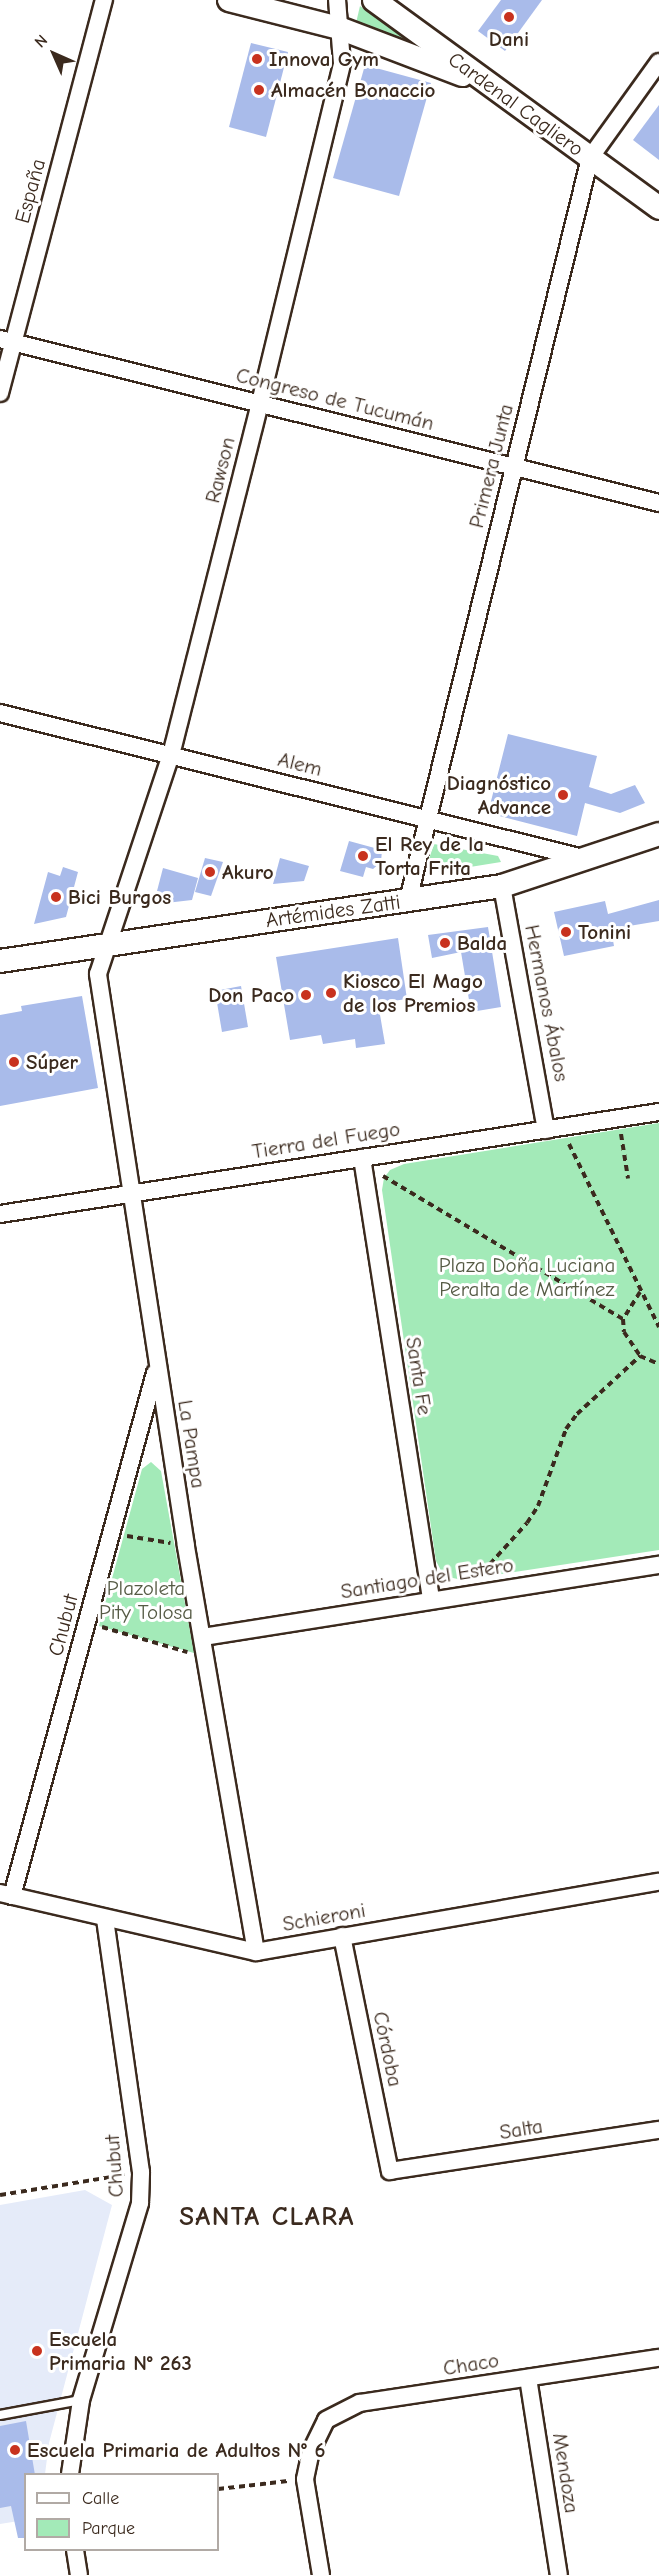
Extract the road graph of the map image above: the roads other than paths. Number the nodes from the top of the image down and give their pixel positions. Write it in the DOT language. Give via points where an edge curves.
graph roads {
  1 [pos="104,0"];
  2 [pos="229,0"];
  3 [pos="337,0"];
  4 [pos="374,0"];
  5 [pos="339,28"];
  6 [pos="659,62"];
  7 [pos="486,83"];
  8 [pos="590,158"];
  9 [pos="659,208"];
  10 [pos="7,340"];
  11 [pos="0,393"];
  12 [pos="260,404"];
  13 [pos="514,466"];
  14 [pos="659,503"];
  15 [pos="0,713"];
  16 [pos="171,755"];
  17 [pos="427,819"];
  18 [pos="659,834"];
  19 [pos="588,859"];
  20 [pos="502,886"];
  21 [pos="408,900"];
  22 [pos="110,945"];
  23 [pos="0,961"];
  24 [pos="659,1112"];
  25 [pos="553,1128"];
  26 [pos="362,1158"];
  27 [pos="134,1192"];
  28 [pos="0,1214"];
  29 [pos="157,1366"];
  30 [pos="659,1565"];
  31 [pos="431,1600"];
  32 [pos="203,1637"];
  33 [pos="659,1882"];
  34 [pos="6,1894"];
  35 [pos="105,1920"];
  36 [pos="342,1936"];
  37 [pos="256,1952"];
  38 [pos="659,2130"];
  39 [pos="390,2171"];
  40 [pos="659,2358"];
  41 [pos="528,2378"];
  42 [pos="81,2400"];
  43 [pos="0,2415"];
  44 [pos="69,2473"];
  45 [pos="75,2551"];
  46 [pos="79,2575"];
  47 [pos="321,2575"];
  48 [pos="559,2575"];
  1 -- 10 [label="street, España"];
  2 -- 5 [label="main road"];
  3 -- 5 [label="street, Rawson"];
  4 -- 7 [label="main road, Cardenal Cagliero"];
  5 -- 7 [label="main road"];
  5 -- 12 [label="street, Rawson" via="342,63"];
  6 -- 8 [label="street, Primera Junta"];
  7 -- 8 [label="main road, Cardenal Cagliero"];
  8 -- 9 [label="main road, Cardenal Cagliero"];
  8 -- 13 [label="street, Primera Junta"];
  10 -- 11 [label="street, España"];
  10 -- 12 [label="street, Congreso de Tucumán"];
  12 -- 13 [label="street, Congreso de Tucumán"];
  12 -- 16 [label="street, Rawson"];
  13 -- 14 [label="street, Congreso de Tucumán"];
  13 -- 17 [label="street, Primera Junta"];
  15 -- 16 [label="street, Alem"];
  16 -- 17 [label="street, Alem"];
  16 -- 22 [label="street, Rawson"];
  17 -- 19 [label="street, Alem"];
  17 -- 21 [label="street, Primera Junta"];
  18 -- 19 [label="main road, Artémides Zatti"];
  19 -- 20 [label="main road, Artémides Zatti"];
  20 -- 21 [label="main road, Artémides Zatti"];
  20 -- 25 [label="street, Hermanos Ábalos"];
  21 -- 22 [label="main road, Artémides Zatti"];
  22 -- 23 [label="main road, Artémides Zatti"];
  22 -- 27 [label="street, La Pampa" via="98,974"];
  24 -- 25 [label="street, Tierra del Fuego"];
  25 -- 26 [label="street, Tierra del Fuego"];
  26 -- 27 [label="street, Tierra del Fuego"];
  26 -- 31 [label="street, Santa Fe"];
  27 -- 28 [label="street, Tierra del Fuego"];
  27 -- 29 [label="street, La Pampa"];
  29 -- 32 [label="street, La Pampa"];
  29 -- 34 [label="street, Chubut" via="87,1622"];
  30 -- 31 [label="street, Santiago del Estero"];
  31 -- 32 [label="street, Santiago del Estero"];
  32 -- 37 [label="street, La Pampa"];
  33 -- 36 [label="street, Schieroni"];
  34 -- 35 [label="street, Schieroni"];
  35 -- 37 [label="street, Schieroni"];
  35 -- 42 [label="street, Chubut" via="141,2172 140,2203"];
  36 -- 37 [label="street, Schieroni"];
  36 -- 39 [label="street, Córdoba"];
  38 -- 39 [label="street, Salta"];
  40 -- 41 [label="street, Chaco"];
  41 -- 47 [label="street, Chaco" via="360,2403 326,2421 311,2451 305,2479"];
  41 -- 48 [label="street, Mendoza"];
  42 -- 43 [label="lane"];
  42 -- 44 [label="street, Chubut"];
  45 -- 46 [label="street"];
}
